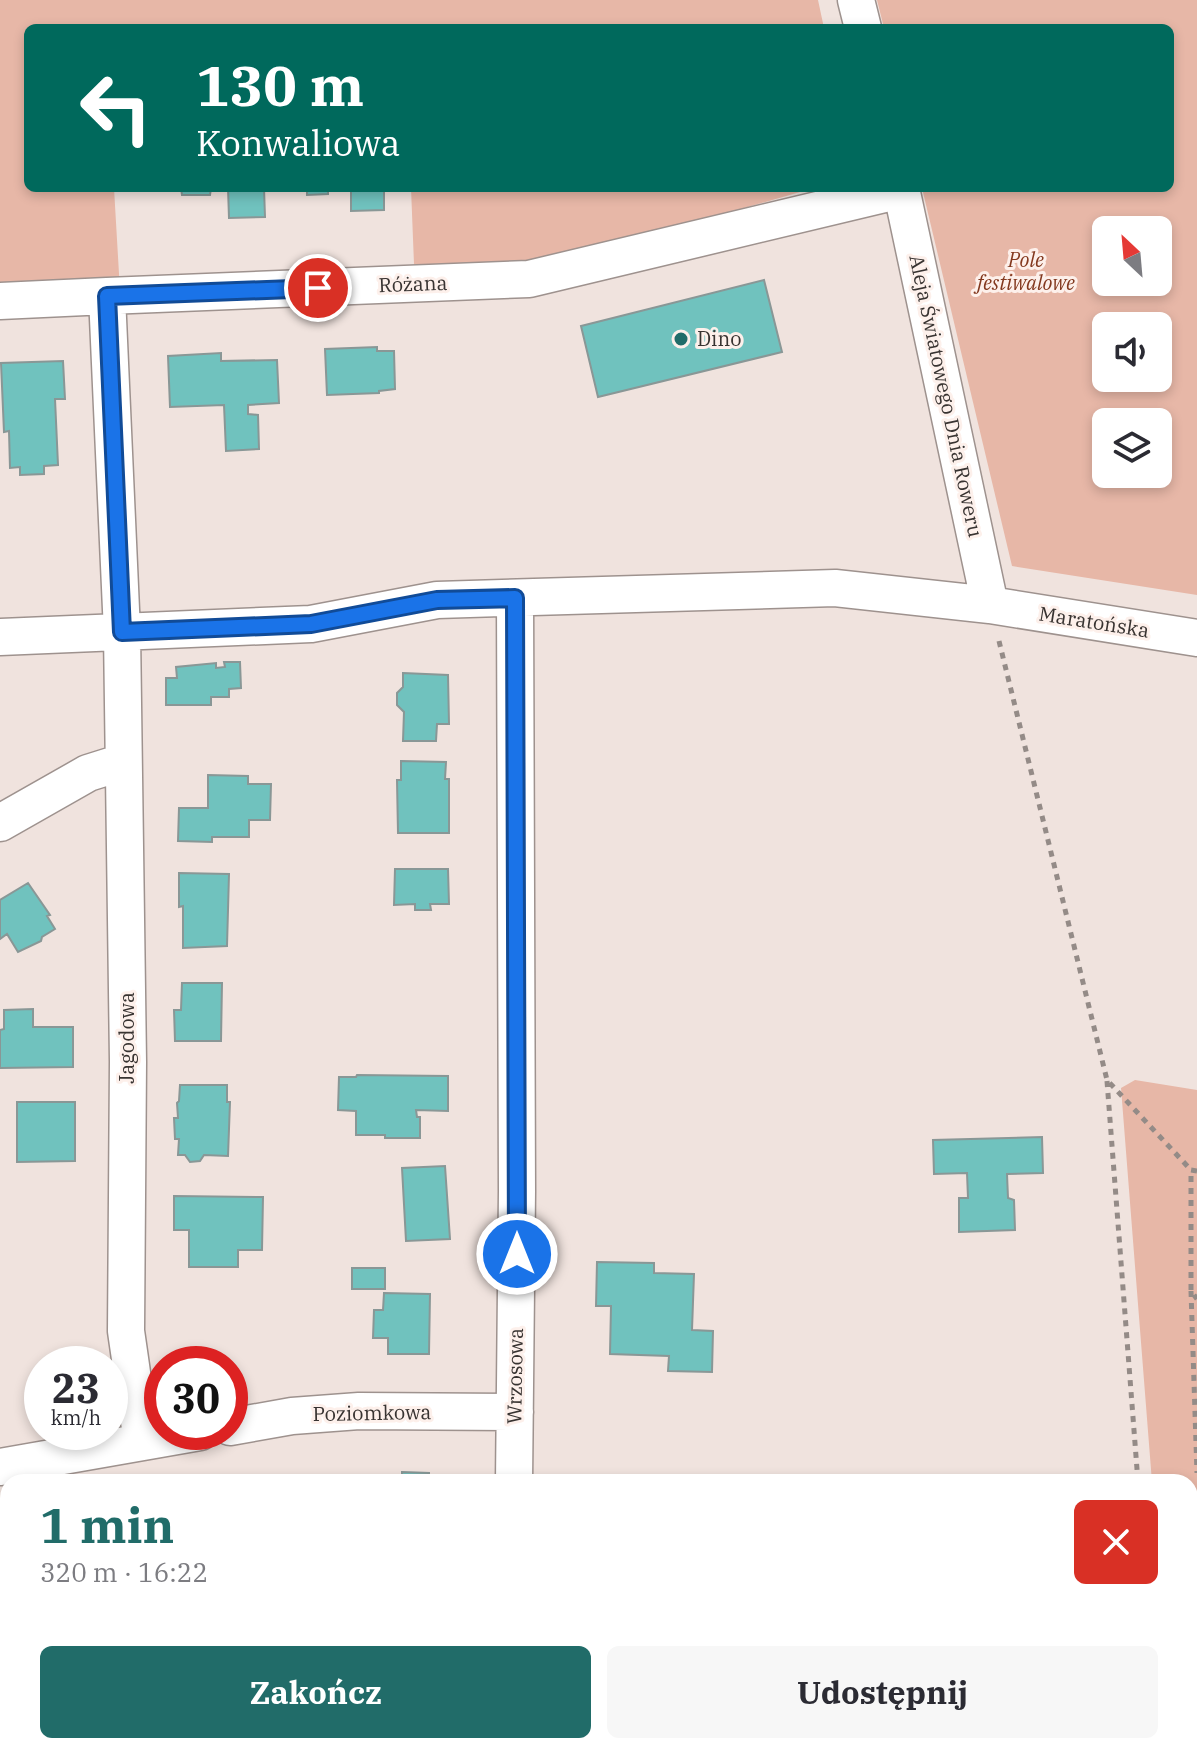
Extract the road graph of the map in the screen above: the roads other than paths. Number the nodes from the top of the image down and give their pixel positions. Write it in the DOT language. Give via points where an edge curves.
graph roads {
  1 [pos="856,0"];
  2 [pos="862,24"];
  3 [pos="889,192"];
  4 [pos="902,192"];
  5 [pos="107,296"];
  6 [pos="0,301"];
  7 [pos="515,598"];
  8 [pos="990,605"];
  9 [pos="122,632"];
  10 [pos="0,637"];
  11 [pos="1197,638"];
  12 [pos="123,762"];
  13 [pos="0,823"];
  14 [pos="515,1412"];
  15 [pos="248,1424"];
  16 [pos="142,1442"];
  17 [pos="0,1467"];
  18 [pos="514,1474"];
  1 -- 2 [label="street"];
  3 -- 5 [label="street, Różana" via="529,279"];
  4 -- 8 [label="street, Aleja Światowego Dnia Roweru"];
  5 -- 6 [label="street, Różana"];
  5 -- 9 [label="street"];
  7 -- 8 [label="street, Maratońska" via="835,588"];
  7 -- 9 [label="street, Maratońska" via="437,600 311,624"];
  7 -- 14 [label="street, Wrzosowa"];
  8 -- 11 [label="street, Maratońska"];
  9 -- 10 [label="street, Maratońska"];
  9 -- 12 [label="street, Jagodowa"];
  12 -- 13 [label="street" via="88,773"];
  12 -- 16 [label="street, Jagodowa" via="126,1331"];
  14 -- 15 [label="street, Poziomkowa" via="359,1411"];
  14 -- 18 [label="street, Wrzosowa"];
  16 -- 17 [label="street"];
}
